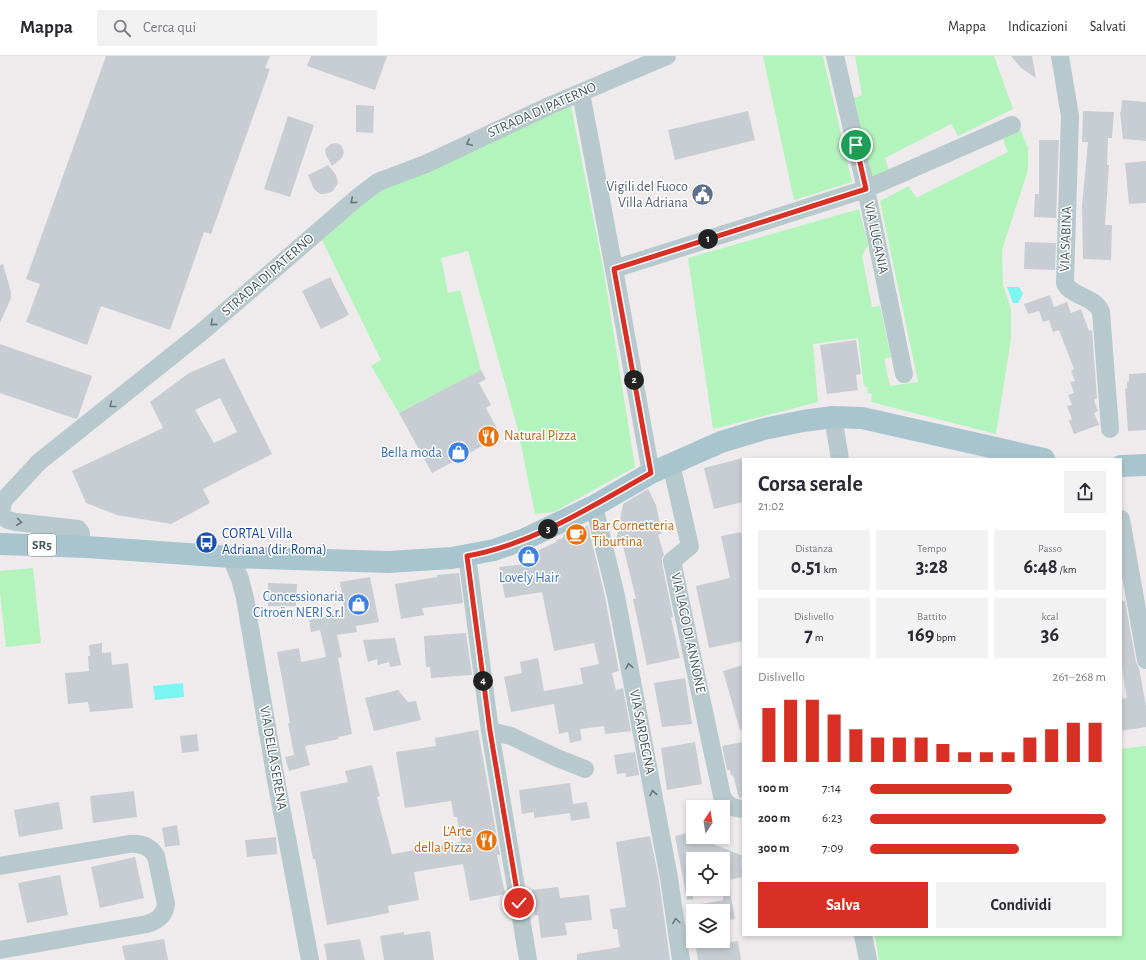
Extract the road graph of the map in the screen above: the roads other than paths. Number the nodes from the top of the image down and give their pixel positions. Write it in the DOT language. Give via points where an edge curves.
graph roads {
  1 [pos="667,56"];
  2 [pos="835,56"];
  3 [pos="1060,56"];
  4 [pos="581,93"];
  5 [pos="1012,125"];
  6 [pos="866,189"];
  7 [pos="614,269"];
  8 [pos="904,374"];
  9 [pos="833,417"];
  10 [pos="1110,429"];
  11 [pos="840,458"];
  12 [pos="1040,458"];
  13 [pos="671,464"];
  14 [pos="1146,465"];
  15 [pos="1122,466"];
  16 [pos="651,473"];
  17 [pos="594,506"];
  18 [pos="1122,525"];
  19 [pos="1,544"];
  20 [pos="80,547"];
  21 [pos="467,556"];
  22 [pos="231,557"];
  23 [pos="1146,660"];
  24 [pos="490,731"];
  25 [pos="585,769"];
  26 [pos="737,808"];
  27 [pos="0,866"];
  28 [pos="864,936"];
  29 [pos="0,950"];
  30 [pos="310,960"];
  31 [pos="528,960"];
  32 [pos="681,960"];
  33 [pos="868,960"];
  1 -- 4 [label="street, STRADA DI PATERNO"];
  2 -- 6 [label="street, VIA LUCANIA"];
  3 -- 10 [label="street, VIA SABINA" via="1070,123 1065,280 1069,289 1095,304 1101,312"];
  4 -- 7 [label="street"];
  4 -- 20 [label="street, STRADA DI PATERNO, one-way" via="428,163 378,182 203,331 39,462 5,499 1,509 2,515 16,522 78,529 81,534"];
  5 -- 6 [label="street"];
  6 -- 7 [label="street"];
  6 -- 8 [label="street, VIA LUCANIA"];
  7 -- 16 [label="street"];
  9 -- 11 [label="street"];
  9 -- 12 [label="main road, SR5" via="862,418"];
  9 -- 13 [label="main road, SR5" via="783,424 744,435"];
  13 -- 16 [label="main road, SR5"];
  13 -- 26 [label="street, VIA LAGO DI ANNONE" via="690,546 672,561 722,796 727,804"];
  14 -- 15 [label="main road"];
  16 -- 17 [label="main road, SR5"];
  17 -- 21 [label="main road, SR5" via="525,540"];
  32 -- 17 [label="street, VIA SARDEGNA, one-way" via="669,878 616,596"];
  18 -- 23 [label="street"];
  19 -- 20 [label="main road, SR5"];
  20 -- 22 [label="main road, SR5"];
  21 -- 22 [label="main road, SR5" via="388,562"];
  21 -- 24 [label="street"];
  22 -- 30 [label="street, VIA DELLA SERENA" via="245,598"];
  24 -- 25 [label="street" via="511,736 555,758"];
  24 -- 31 [label="street"];
  27 -- 29 [label="street" via="140,844 152,850 156,856 166,904 161,916 147,924"];
  28 -- 33 [label="street"];
}
